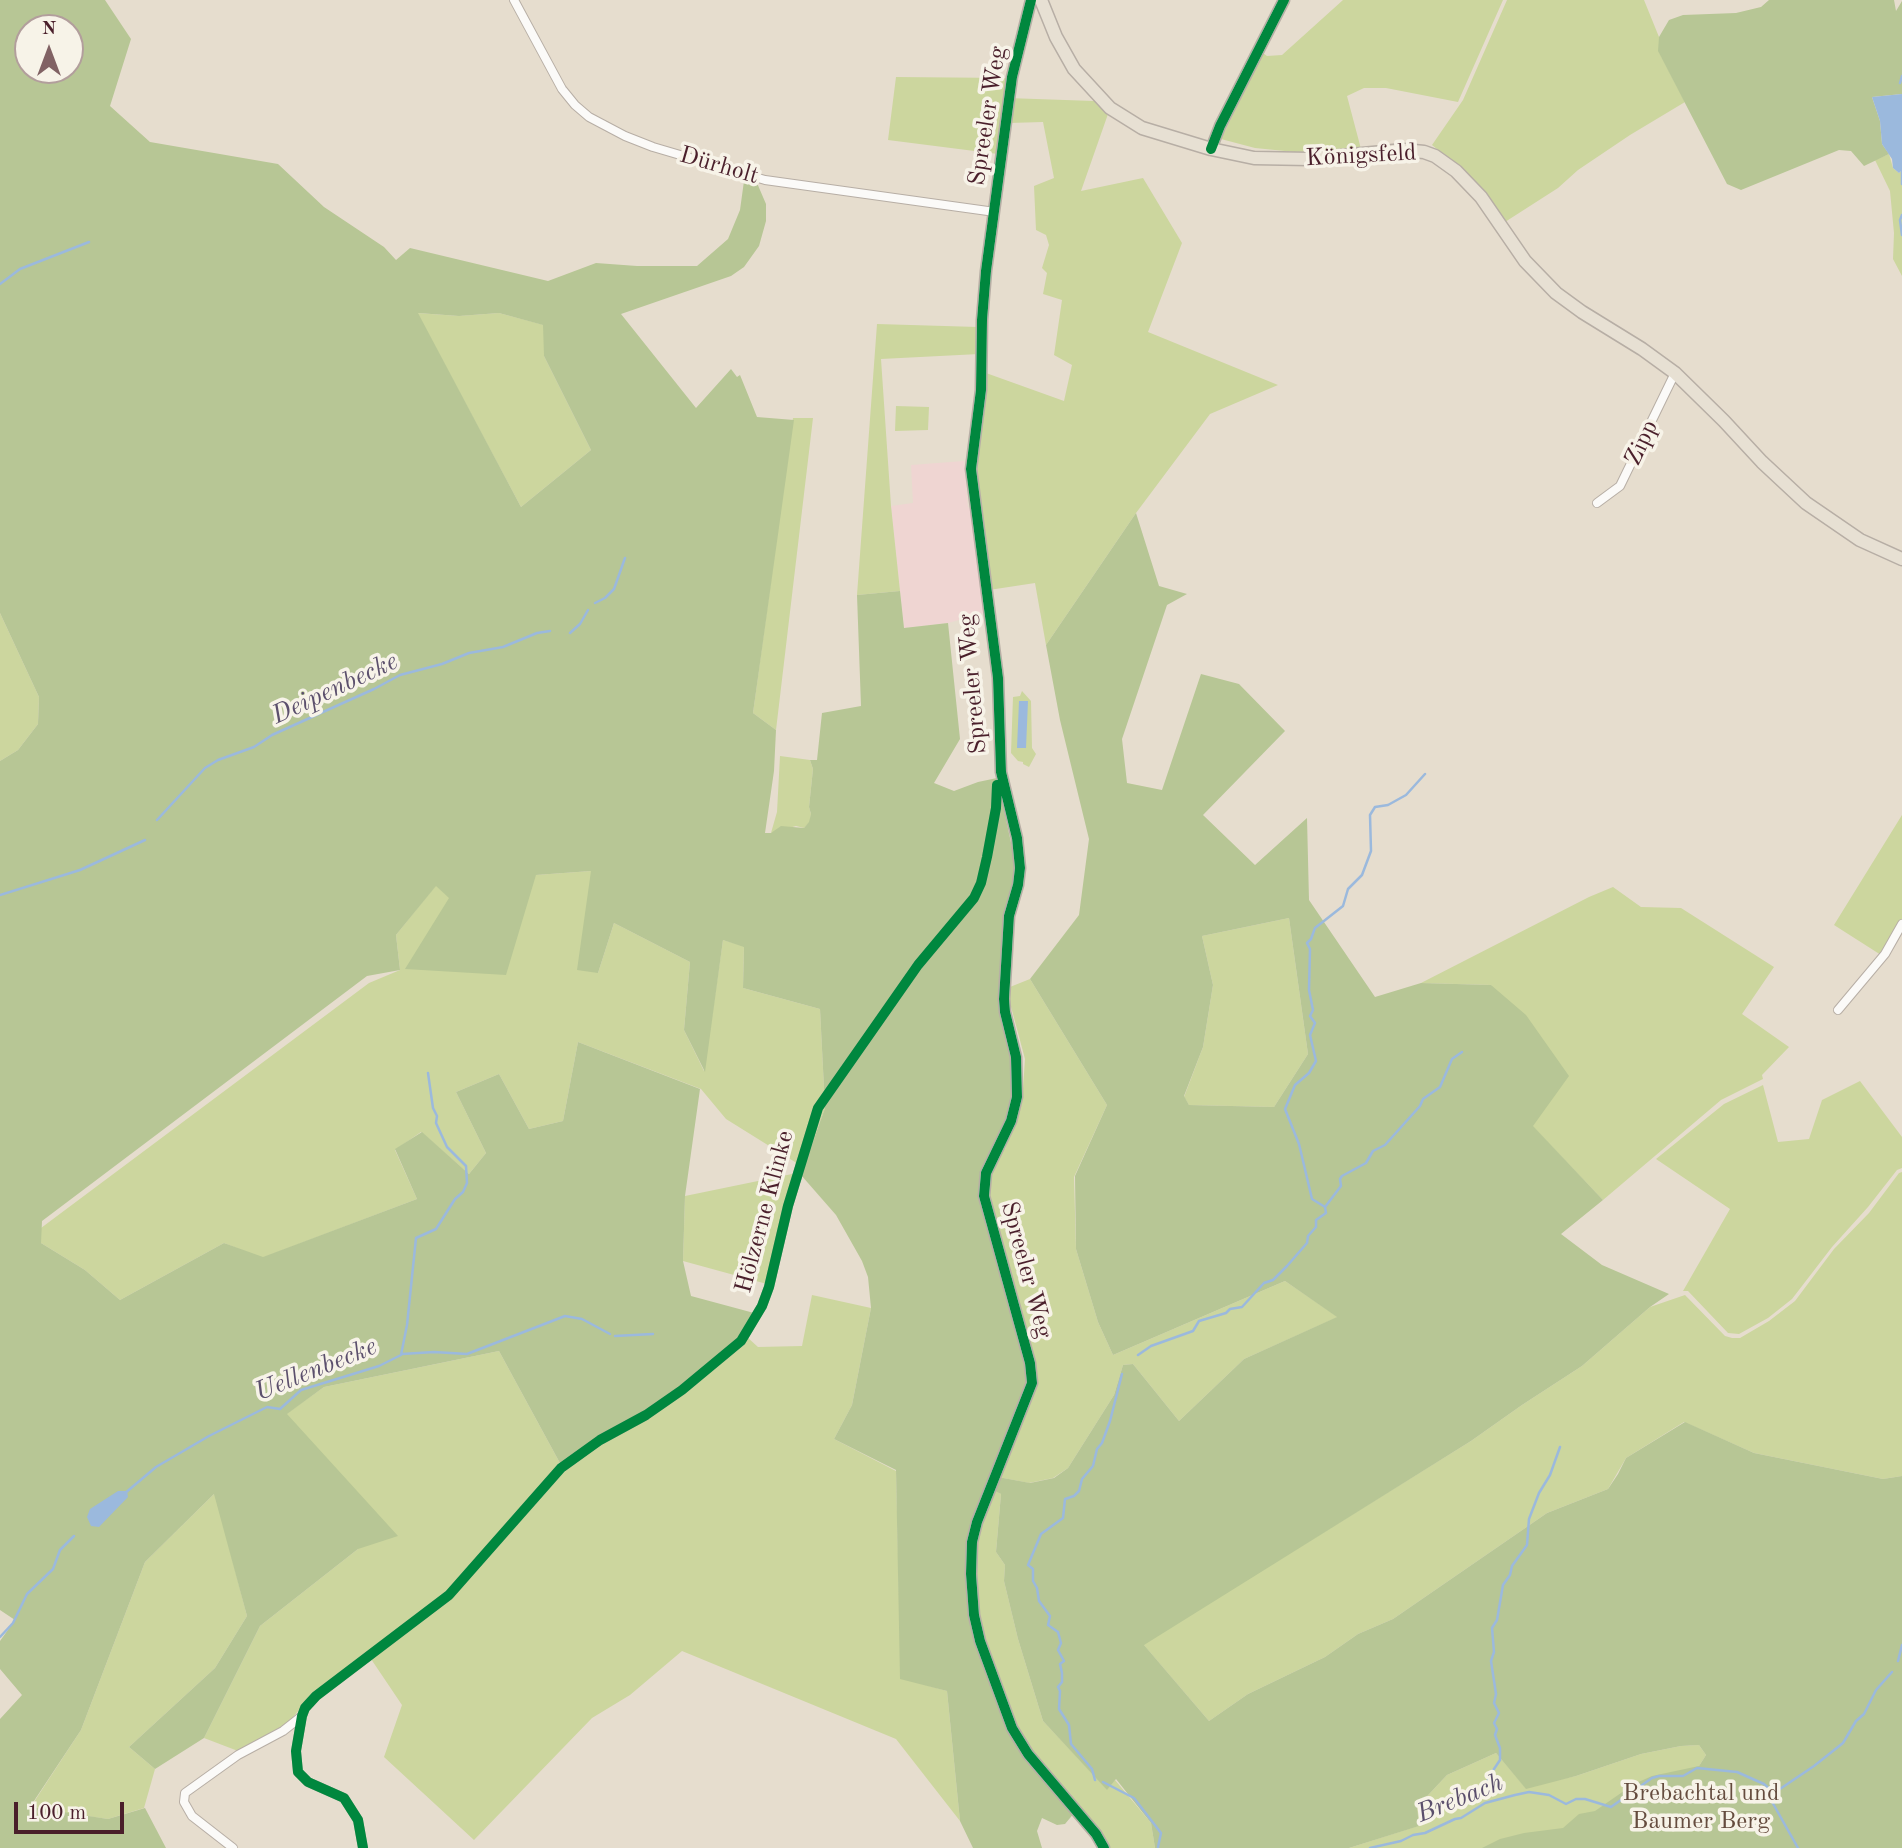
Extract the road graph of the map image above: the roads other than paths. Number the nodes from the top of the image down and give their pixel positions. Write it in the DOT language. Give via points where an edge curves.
graph roads {
  1 [pos="514,0"];
  2 [pos="1031,0"];
  3 [pos="1041,0"];
  4 [pos="1284,0"];
  5 [pos="1210,149"];
  6 [pos="995,212"];
  7 [pos="1675,373"];
  8 [pos="1597,503"];
  9 [pos="1902,559"];
  10 [pos="1003,781"];
  11 [pos="1902,923"];
  12 [pos="1838,1010"];
  13 [pos="302,1716"];
  14 [pos="233,1848"];
  15 [pos="363,1848"];
  16 [pos="1104,1848"];
  1 -- 6 [label="street, Dürholt" via="569,97 590,117 625,136 765,180"];
  2 -- 6 [label="street, Spreeler Weg" via="1012,77"];
  3 -- 5 [label="main road, Königsfeld" via="1074,69 1099,99 1142,128"];
  4 -- 5 [label="street"];
  5 -- 7 [label="main road, Königsfeld" via="1286,160 1404,150 1435,156 1481,197 1533,271 1568,303"];
  6 -- 10 [label="street, Spreeler Weg" via="971,469 998,678"];
  7 -- 8 [label="street, Zipp" via="1620,486"];
  7 -- 9 [label="main road, Königsfeld" via="1806,503 1860,540"];
  10 -- 13 [label="street, Hölzerne Klinke" via="997,787 987,857 974,898 918,965 815,1114 769,1287 741,1341 682,1390 561,1468 449,1595 316,1696"];
  10 -- 16 [label="street, Spreeler Weg" via="1019,856 1019,879 1008,922 1004,999 1016,1057 1017,1091 1011,1121 986,1173 984,1196 1032,1384 977,1522 971,1592 980,1641 1012,1728"];
  11 -- 12 [label="street" via="1885,954"];
  13 -- 14 [label="street, Hölzerne Klinke" via="185,1793 184,1802 192,1816"];
  13 -- 15 [label="street" via="298,1772 308,1782 346,1799 358,1820"];
}
